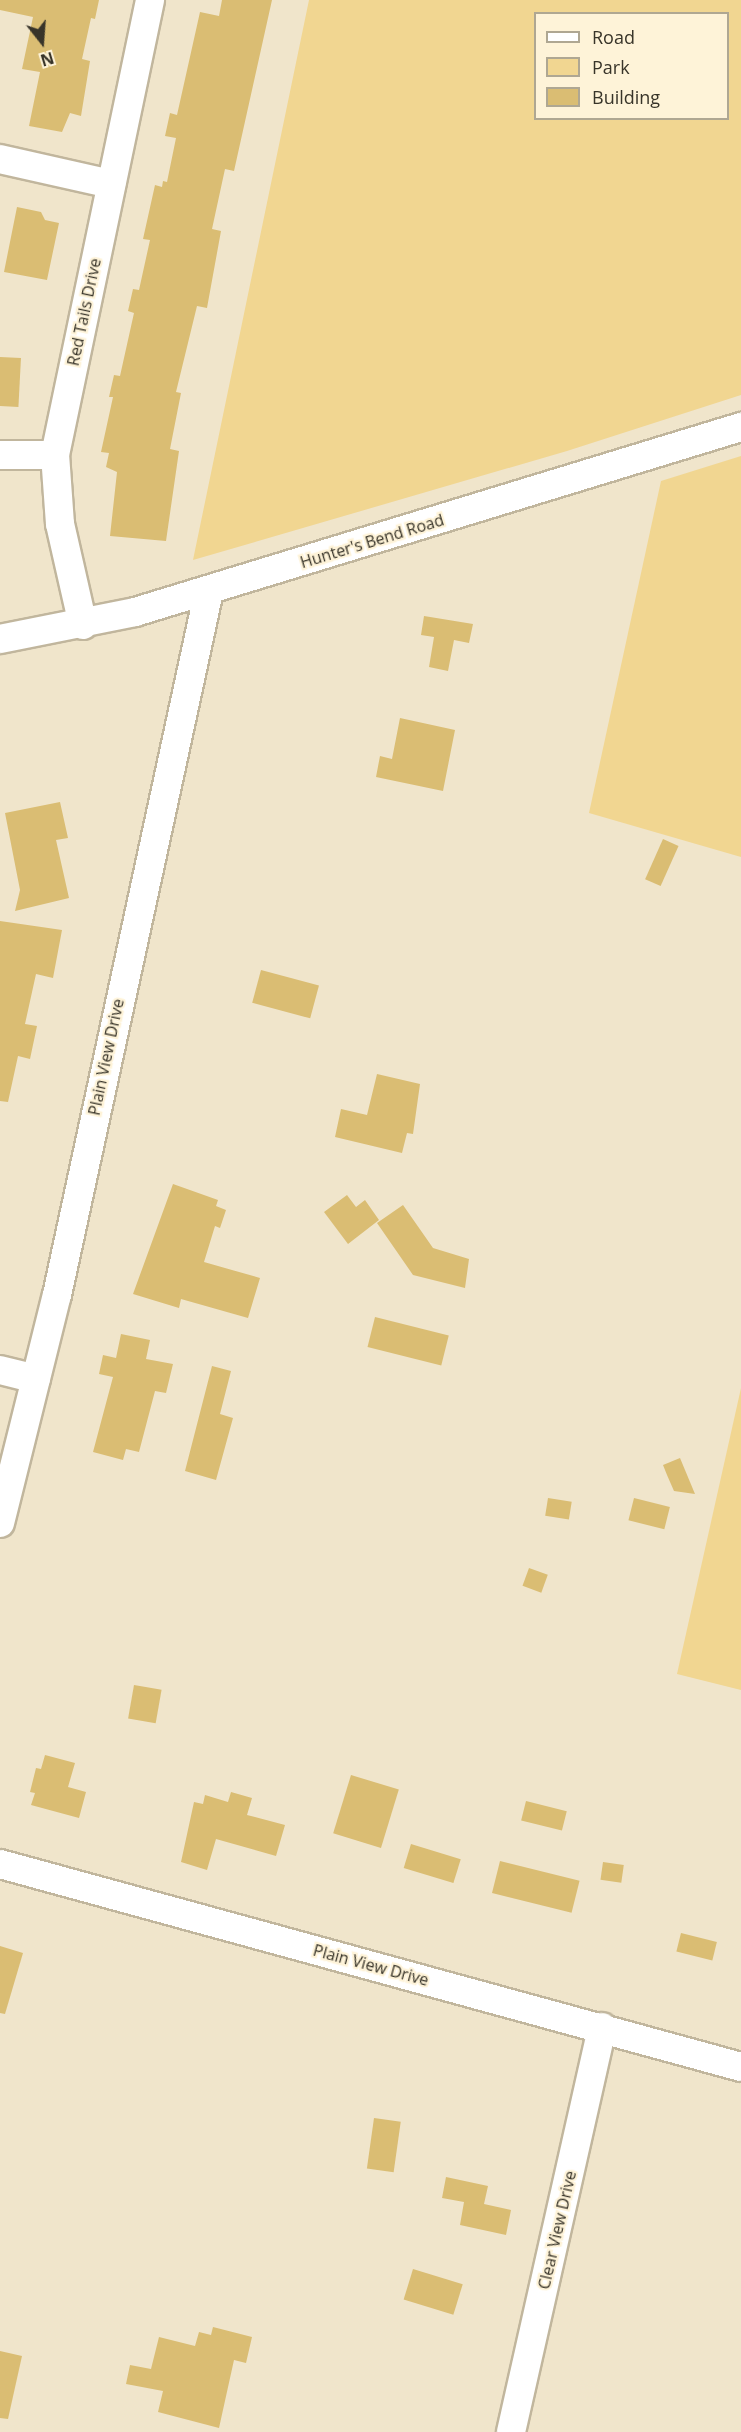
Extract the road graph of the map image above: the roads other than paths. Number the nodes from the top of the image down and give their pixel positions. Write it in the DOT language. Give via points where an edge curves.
graph roads {
  1 [pos="150,0"];
  2 [pos="0,159"];
  3 [pos="111,183"];
  4 [pos="741,427"];
  5 [pos="0,454"];
  6 [pos="55,455"];
  7 [pos="209,591"];
  8 [pos="83,625"];
  9 [pos="0,639"];
  10 [pos="0,1370"];
  11 [pos="36,1379"];
  12 [pos="0,1523"];
  13 [pos="0,1864"];
  14 [pos="602,2027"];
  15 [pos="741,2067"];
  16 [pos="511,2432"];
  1 -- 3 [label="street, Red Tails Drive"];
  2 -- 3 [label="street"];
  3 -- 6 [label="street, Red Tails Drive"];
  4 -- 7 [label="street, Hunter's Bend Road"];
  5 -- 6 [label="street"];
  6 -- 8 [label="street, Red Tails Drive" via="60,524"];
  7 -- 8 [label="street, Hunter's Bend Road"];
  7 -- 11 [label="street, Plain View Drive"];
  8 -- 9 [label="street, Hunter's Bend Road"];
  10 -- 11 [label="street"];
  11 -- 12 [label="street, Plain View Drive"];
  13 -- 14 [label="street, Plain View Drive"];
  14 -- 15 [label="street, Plain View Drive"];
  14 -- 16 [label="street, Clear View Drive"];
}
